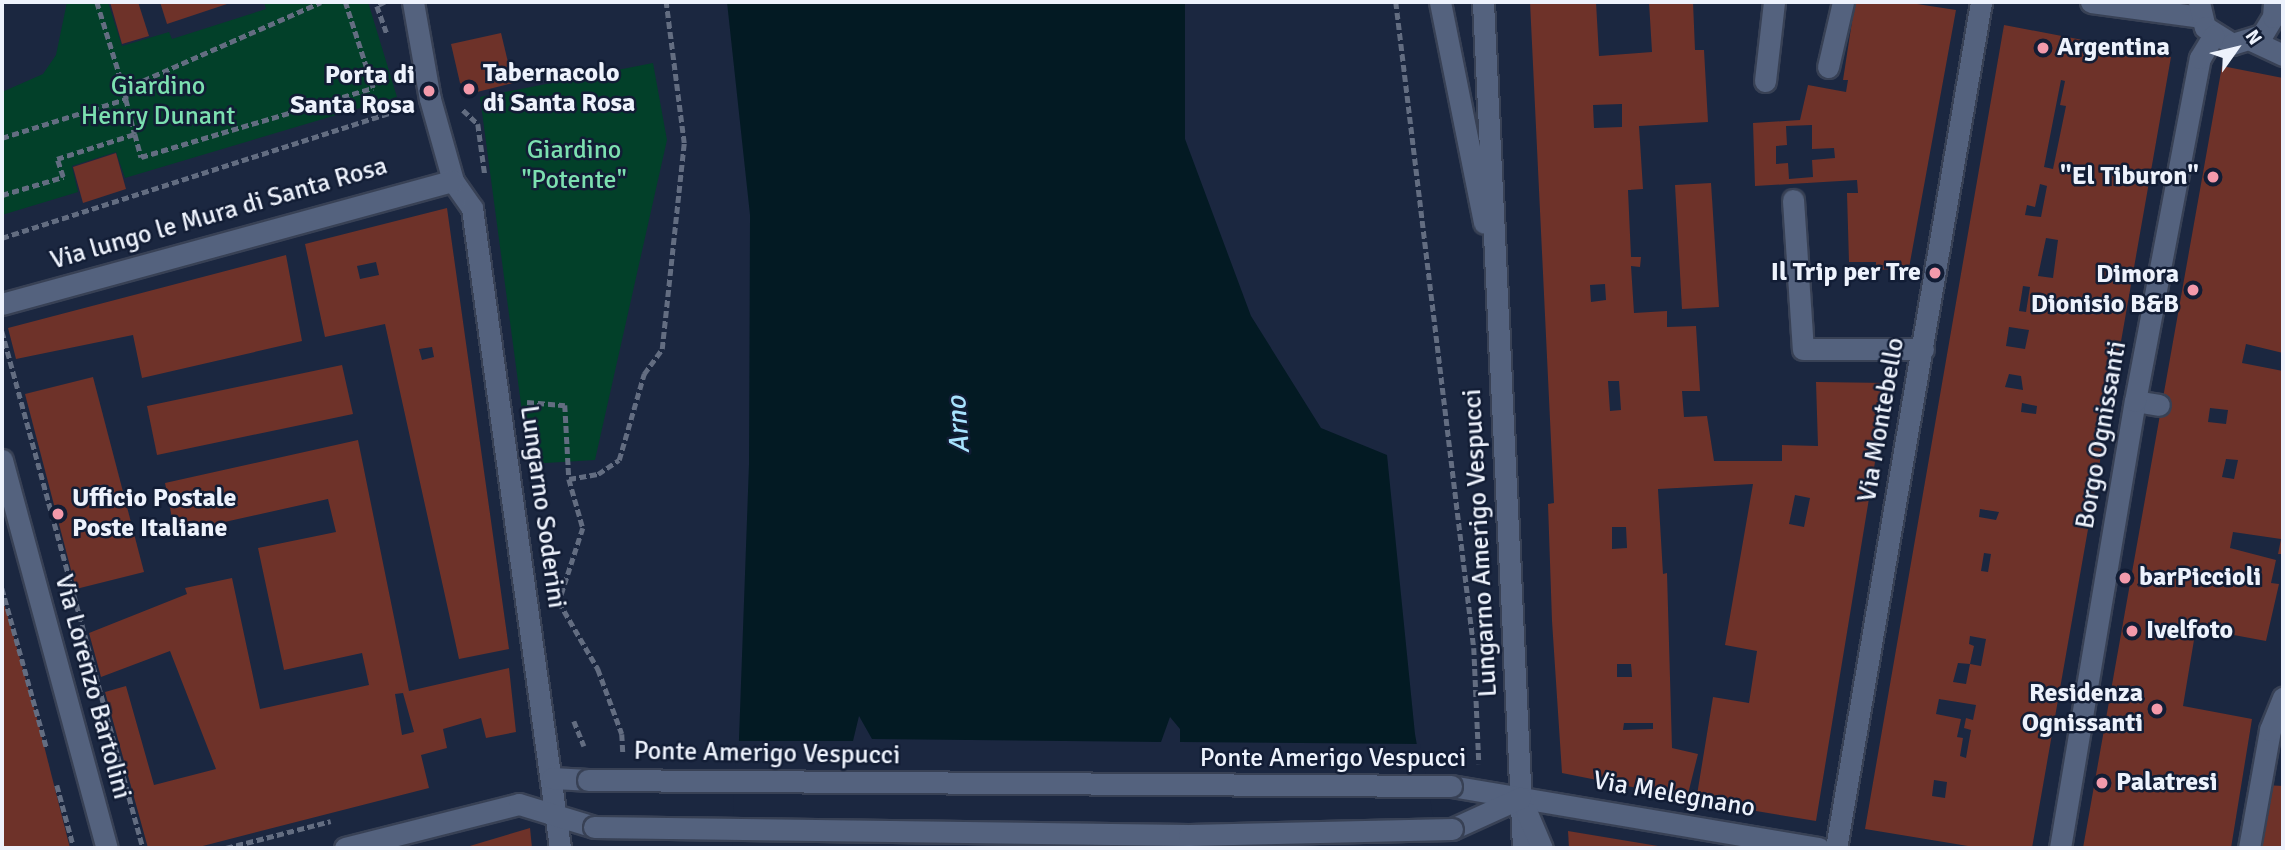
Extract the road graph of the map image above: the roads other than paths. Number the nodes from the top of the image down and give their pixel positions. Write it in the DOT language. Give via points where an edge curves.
graph roads {
  1 [pos="413,2"];
  2 [pos="1440,2"];
  3 [pos="1483,2"];
  4 [pos="1774,2"];
  5 [pos="1843,2"];
  6 [pos="1981,2"];
  7 [pos="2091,2"];
  8 [pos="2274,2"];
  9 [pos="2199,9"];
  10 [pos="2213,36"];
  11 [pos="2253,41"];
  12 [pos="2283,55"];
  13 [pos="1828,67"];
  14 [pos="1765,81"];
  15 [pos="453,181"];
  16 [pos="1793,200"];
  17 [pos="1497,285"];
  18 [pos="2,304"];
  19 [pos="1923,349"];
  20 [pos="2135,401"];
  21 [pos="2160,405"];
  22 [pos="2,460"];
  23 [pos="2283,697"];
  24 [pos="552,778"];
  25 [pos="1520,798"];
  26 [pos="557,817"];
  27 [pos="418,839"];
  28 [pos="107,848"];
  29 [pos="345,848"];
  30 [pos="560,848"];
  31 [pos="1523,848"];
  32 [pos="1542,848"];
  33 [pos="1819,848"];
  34 [pos="1836,848"];
  35 [pos="2060,848"];
  36 [pos="2249,848"];
  1 -- 15 [label="street, Lungarno Soderini" via="430,99"];
  2 -- 17 [label="street, Lungarno Amerigo Vespucci"];
  3 -- 17 [label="street, Lungarno Amerigo Vespucci"];
  4 -- 14 [label="street"];
  5 -- 13 [label="street"];
  6 -- 19 [label="street, Via Montebello"];
  7 -- 9 [label="street"];
  8 -- 11 [label="street" via="2268,27"];
  9 -- 10 [label="street"];
  10 -- 11 [label="street" via="2232,44"];
  10 -- 20 [label="street, Borgo Ognissanti" via="2200,58"];
  11 -- 12 [label="street"];
  15 -- 18 [label="street, Via lungo le Mura di Santa Rosa"];
  15 -- 24 [label="street, Lungarno Soderini" via="472,208"];
  16 -- 19 [label="street" via="1802,349"];
  17 -- 25 [label="street, Lungarno Amerigo Vespucci"];
  19 -- 34 [label="street, Via Montebello"];
  20 -- 21 [label="street"];
  20 -- 35 [label="street, Borgo Ognissanti"];
  22 -- 28 [label="street, Via Lorenzo Bartolini"];
  23 -- 36 [label="street" via="2270,730"];
  24 -- 25 [label="street, Ponte Amerigo Vespucci, bridge" via="1451,786"];
  24 -- 26 [label="street, Lungarno Soderini"];
  25 -- 26 [label="street, bridge" via="1452,829 1175,835 594,827"];
  25 -- 31 [label="street, Lungarno Amerigo Vespucci"];
  25 -- 32 [label="street, Lungarno Amerigo Vespucci"];
  25 -- 33 [label="street, Via Melegnano"];
  26 -- 27 [label="street" via="519,804"];
  26 -- 30 [label="street, Lungarno Soderini"];
  27 -- 29 [label="street"];
}
